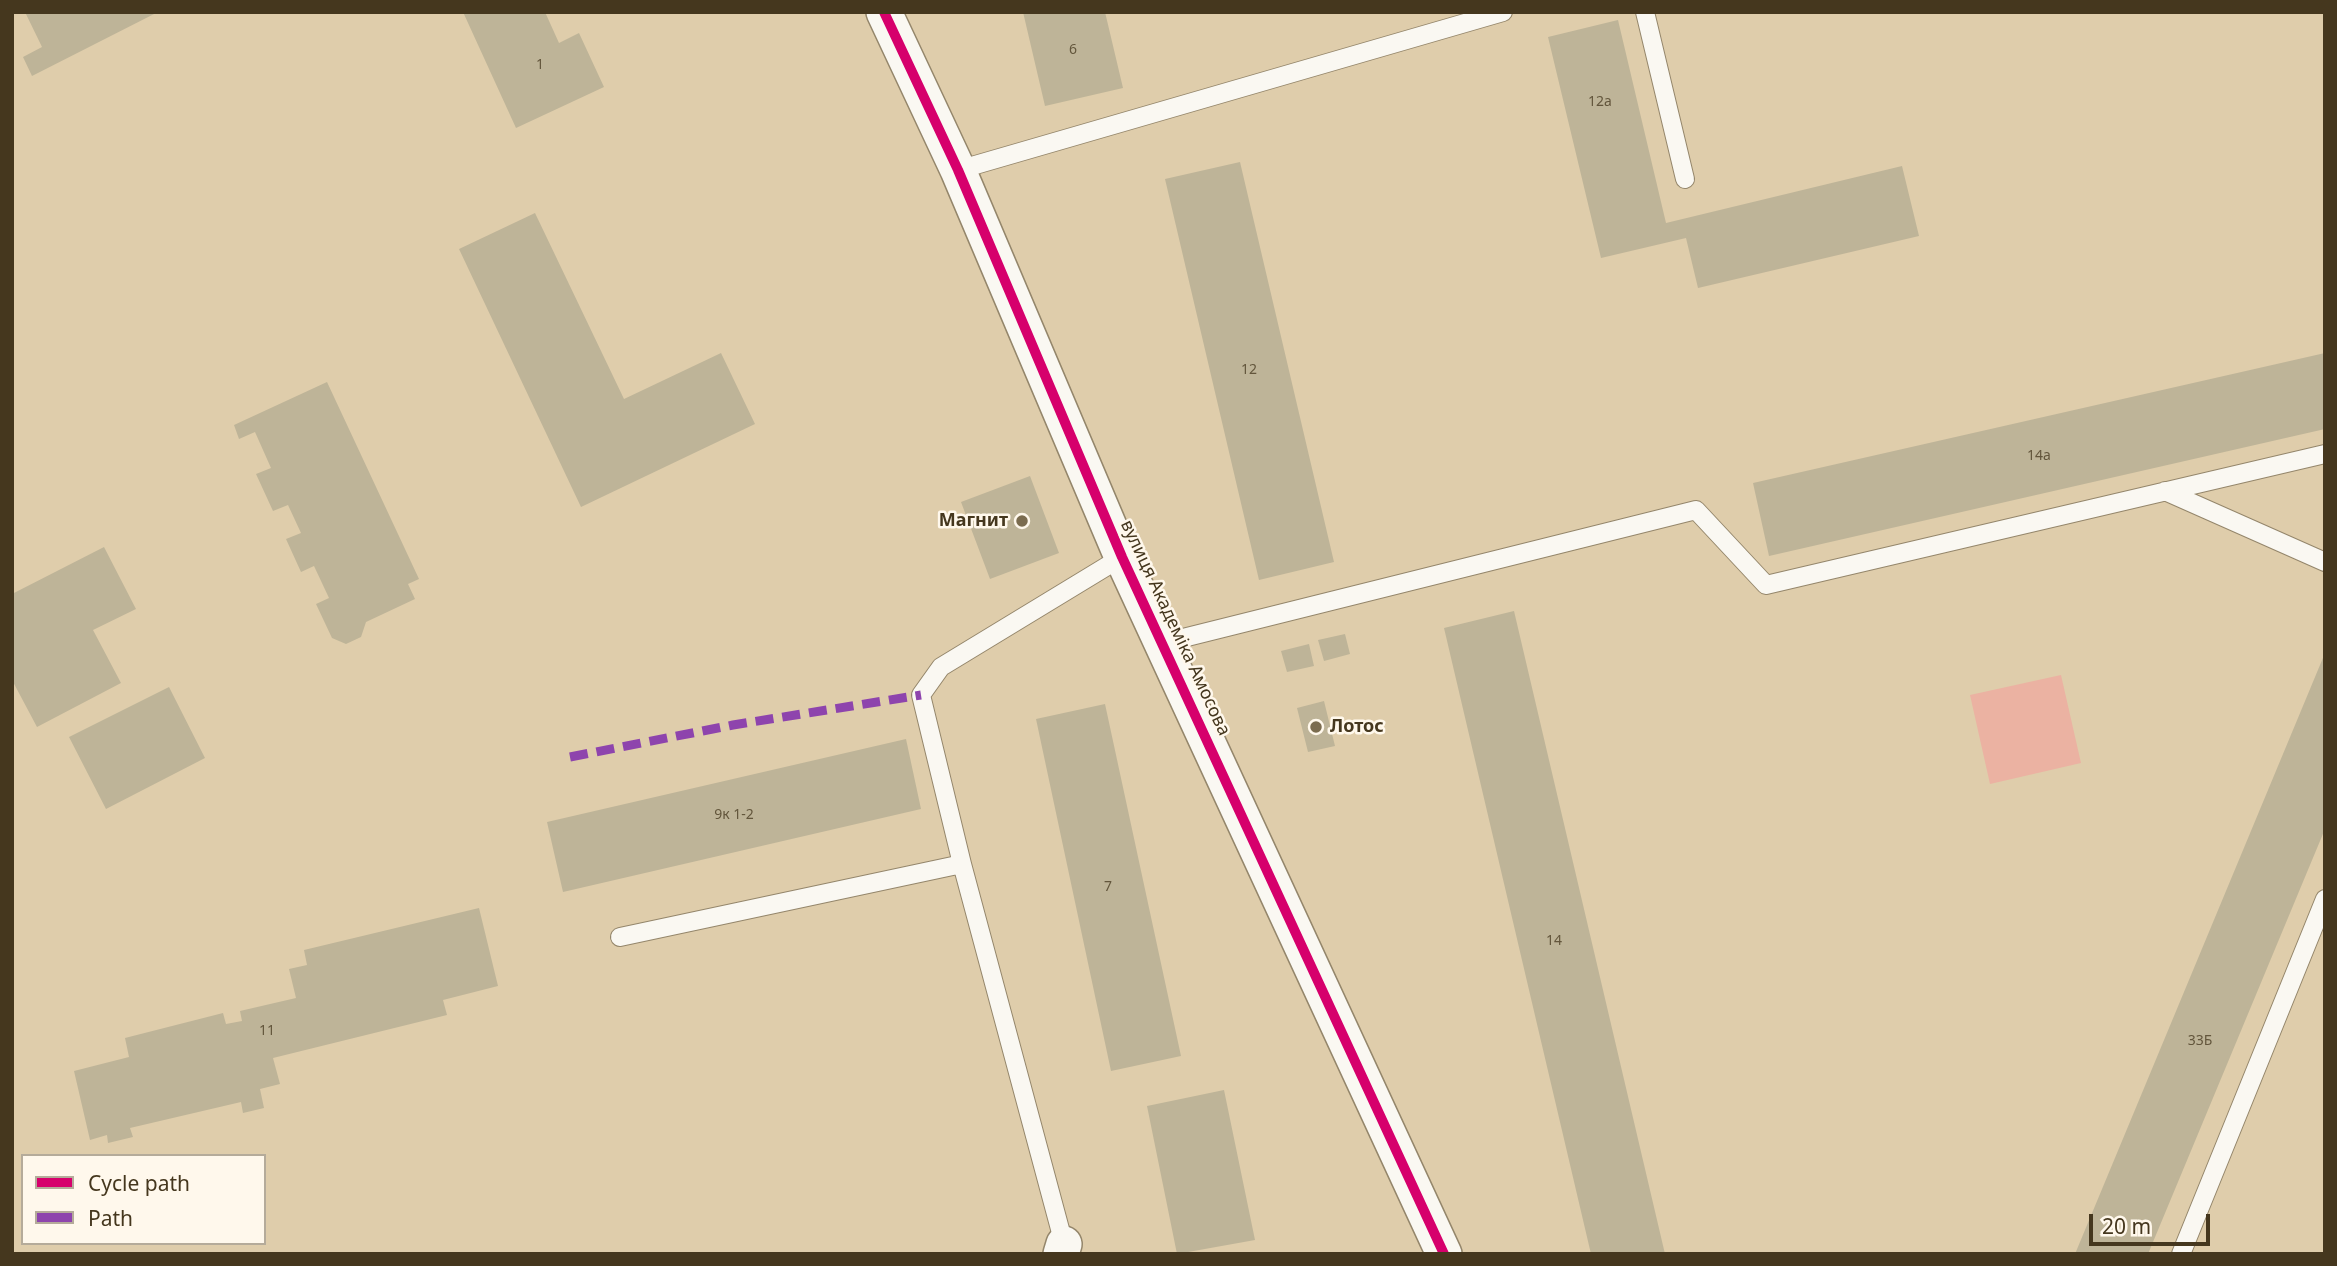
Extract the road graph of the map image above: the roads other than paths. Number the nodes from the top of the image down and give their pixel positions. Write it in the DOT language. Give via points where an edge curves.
graph roads {
  1 [pos="884,12"];
  2 [pos="1503,12"];
  3 [pos="1645,12"];
  4 [pos="958,170"];
  5 [pos="1685,179"];
  6 [pos="2325,454"];
  7 [pos="2165,491"];
  8 [pos="1122,556"];
  9 [pos="2325,562"];
  10 [pos="1163,643"];
  11 [pos="962,864"];
  12 [pos="2325,899"];
  13 [pos="620,937"];
  14 [pos="1063,1249"];
  15 [pos="1444,1254"];
  16 [pos="2181,1254"];
  1 -- 4 [label="street, вулиця Академіка Амосова"];
  2 -- 4 [label="lane"];
  3 -- 5 [label="lane"];
  4 -- 8 [label="street, вулиця Академіка Амосова"];
  6 -- 7 [label="lane"];
  7 -- 9 [label="lane"];
  7 -- 10 [label="lane" via="1766,585 1696,510"];
  8 -- 10 [label="street, вулиця Академіка Амосова"];
  8 -- 11 [label="lane" via="941,667 921,695"];
  10 -- 15 [label="street, вулиця Академіка Амосова"];
  11 -- 13 [label="lane"];
  11 -- 14 [label="lane"];
  12 -- 16 [label="lane"];
}
